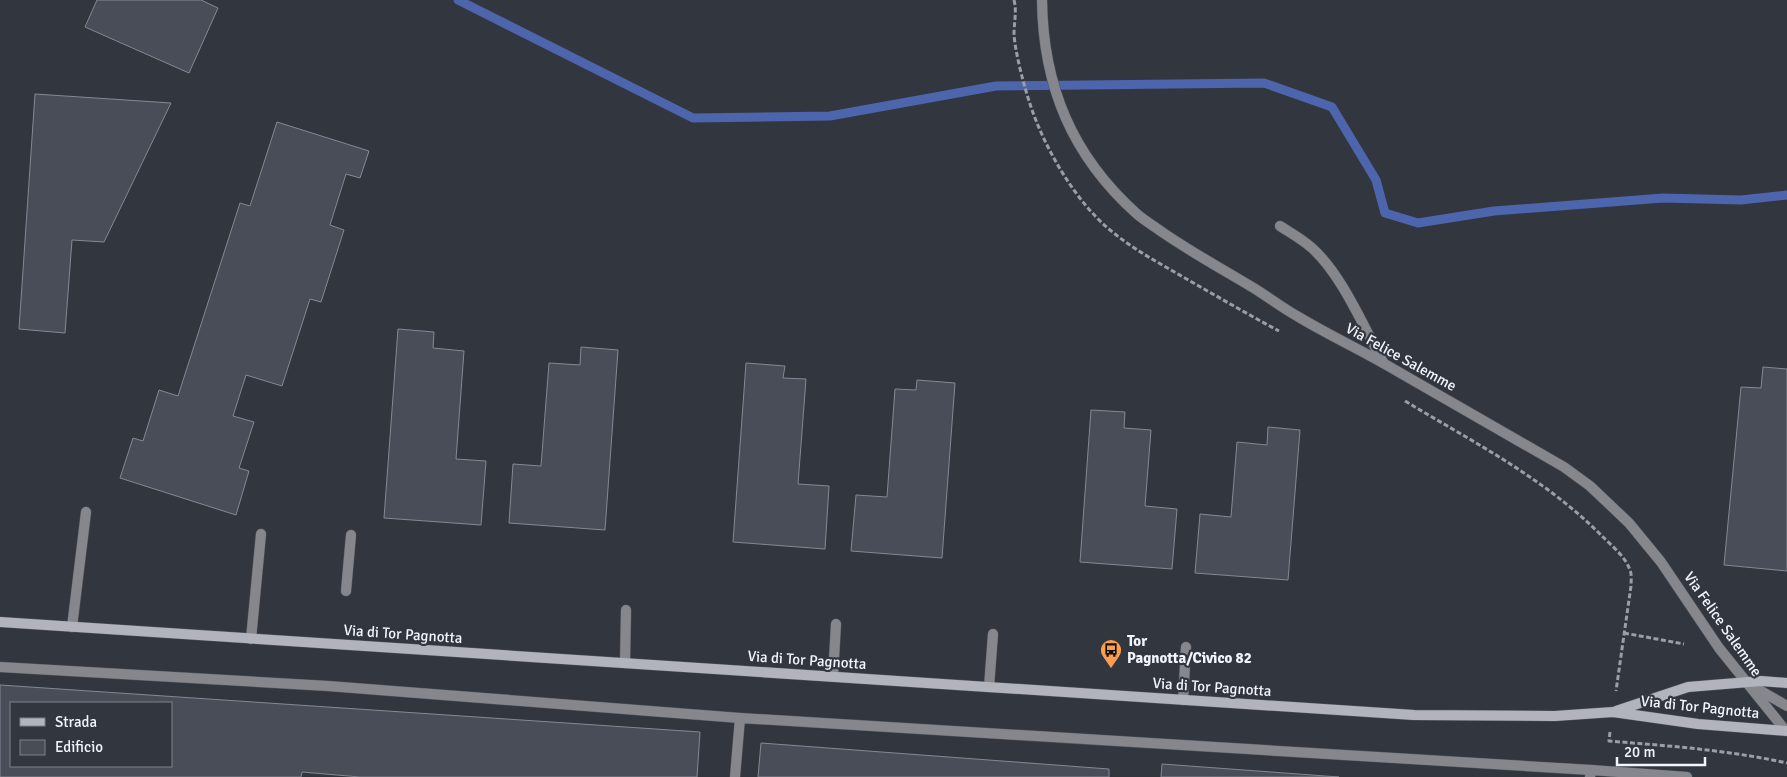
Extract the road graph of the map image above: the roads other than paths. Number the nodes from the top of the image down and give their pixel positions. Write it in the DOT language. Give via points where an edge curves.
graph roads {
  1 [pos="1042,0"];
  2 [pos="1280,226"];
  3 [pos="1383,363"];
  4 [pos="86,512"];
  5 [pos="261,534"];
  6 [pos="350,535"];
  7 [pos="346,591"];
  8 [pos="626,610"];
  9 [pos="0,622"];
  10 [pos="836,624"];
  11 [pos="72,627"];
  12 [pos="993,634"];
  13 [pos="251,639"];
  14 [pos="1186,647"];
  15 [pos="625,663"];
  16 [pos="0,667"];
  17 [pos="833,676"];
  18 [pos="1745,682"];
  19 [pos="1787,683"];
  20 [pos="990,687"];
  21 [pos="1183,700"];
  22 [pos="1787,706"];
  23 [pos="1613,712"];
  24 [pos="740,718"];
  25 [pos="1786,731"];
  26 [pos="1590,774"];
  27 [pos="735,777"];
  28 [pos="1687,777"];
  1 -- 3 [label="street, Via Felice Salemme" via="1042,23 1050,71 1063,113 1079,146 1105,180 1138,214 1212,264 1297,317"];
  2 -- 3 [label="street" via="1312,248 1328,265"];
  3 -- 18 [label="street, Via Felice Salemme" via="1564,467 1590,486 1629,523 1661,562"];
  4 -- 11 [label="street"];
  5 -- 13 [label="street"];
  6 -- 7 [label="street"];
  8 -- 15 [label="street"];
  9 -- 11 [label="street, Via di Tor Pagnotta"];
  10 -- 17 [label="street"];
  11 -- 13 [label="street, Via di Tor Pagnotta"];
  12 -- 20 [label="street"];
  13 -- 15 [label="street, Via di Tor Pagnotta"];
  14 -- 21 [label="street"];
  15 -- 17 [label="street, Via di Tor Pagnotta"];
  16 -- 24 [label="street" via="328,686"];
  17 -- 20 [label="street, Via di Tor Pagnotta"];
  18 -- 19 [label="street, Via di Tor Pagnotta"];
  18 -- 22 [label="street, Via di Tor Pagnotta"];
  18 -- 23 [label="street, Via di Tor Pagnotta" via="1688,688"];
  18 -- 25 [label="street, Via Felice Salemme"];
  20 -- 21 [label="street, Via di Tor Pagnotta"];
  21 -- 23 [label="street, Via di Tor Pagnotta" via="1414,715 1556,716"];
  23 -- 25 [label="street, Via di Tor Pagnotta" via="1698,724"];
  24 -- 26 [label="street"];
  24 -- 27 [label="street"];
  26 -- 28 [label="street"];
}
